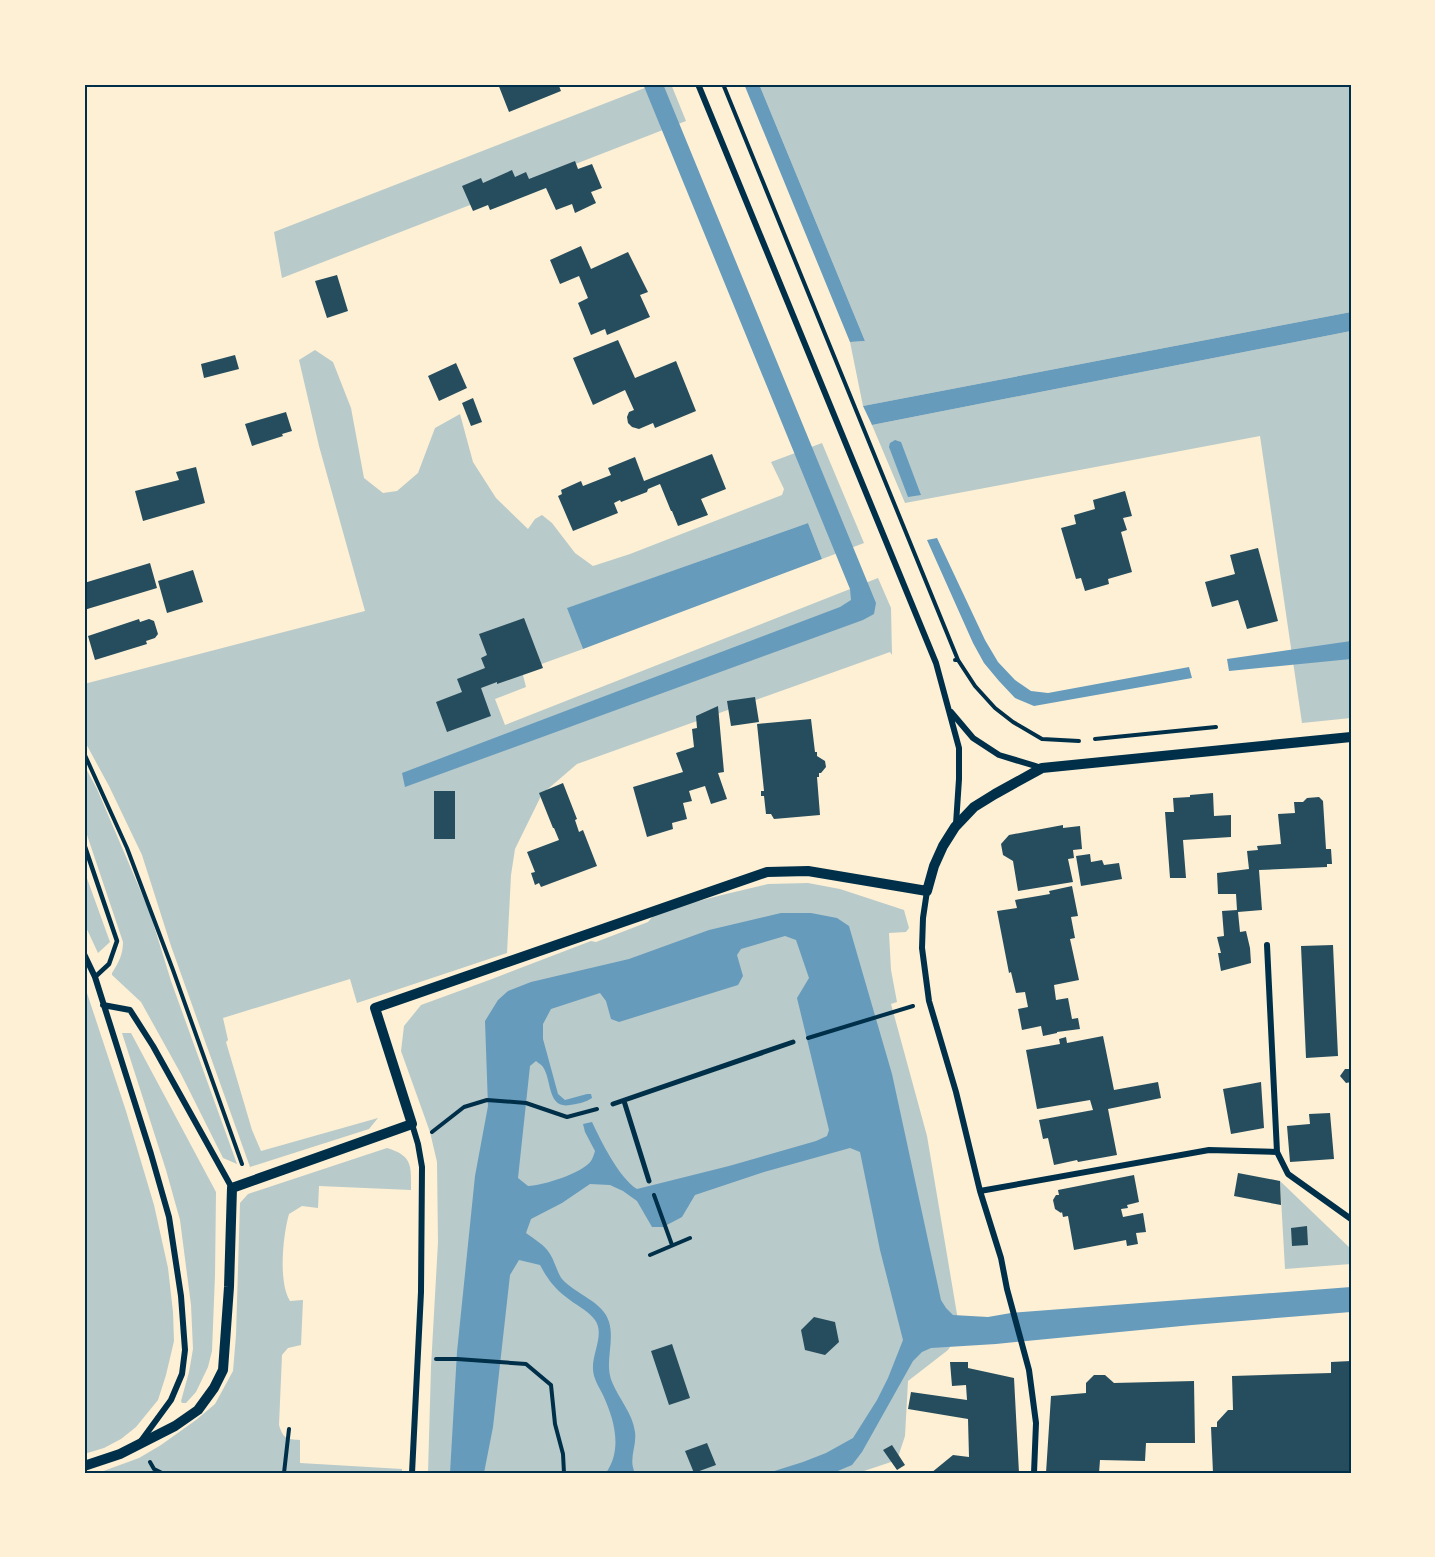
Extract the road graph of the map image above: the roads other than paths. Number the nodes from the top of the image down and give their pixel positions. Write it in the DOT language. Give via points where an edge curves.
graph roads {
  1 [pos="698,84"];
  2 [pos="949,710"];
  3 [pos="1351,737"];
  4 [pos="1042,768"];
  5 [pos="955,827"];
  6 [pos="84,844"];
  7 [pos="927,891"];
  8 [pos="1267,945"];
  9 [pos="84,954"];
  10 [pos="94,976"];
  11 [pos="103,1005"];
  12 [pos="793,1042"];
  13 [pos="624,1101"];
  14 [pos="613,1104"];
  15 [pos="412,1124"];
  16 [pos="1277,1152"];
  17 [pos="649,1181"];
  18 [pos="232,1188"];
  19 [pos="980,1191"];
  20 [pos="1351,1219"];
  21 [pos="139,1444"];
  22 [pos="84,1466"];
  23 [pos="412,1473"];
  24 [pos="1034,1473"];
  1 -- 2 [label="street" via="936,663"];
  2 -- 4 [label="street" via="973,738 999,755"];
  2 -- 5 [label="street" via="959,748"];
  3 -- 4 [label="street"];
  4 -- 5 [label="street" via="974,807"];
  5 -- 7 [label="street" via="934,866"];
  6 -- 10 [label="lane" via="117,941 109,964"];
  7 -- 15 [label="street" via="808,871 767,872 375,1008"];
  7 -- 19 [label="street" via="922,948 929,1001"];
  8 -- 16 [label="street"];
  9 -- 10 [label="street"];
  10 -- 11 [label="street"];
  11 -- 18 [label="street" via="130,1010"];
  11 -- 21 [label="street" via="169,1217 181,1296 185,1350 182,1374 171,1400"];
  12 -- 13 [label="street"];
  13 -- 14 [label="street"];
  13 -- 17 [label="street"];
  15 -- 18 [label="street"];
  15 -- 23 [label="street" via="422,1167"];
  16 -- 19 [label="street" via="1209,1150"];
  16 -- 20 [label="street" via="1288,1174"];
  18 -- 21 [label="street" via="223,1370 198,1410"];
  19 -- 24 [label="street" via="1029,1370 1036,1423"];
  21 -- 22 [label="street"];
}
